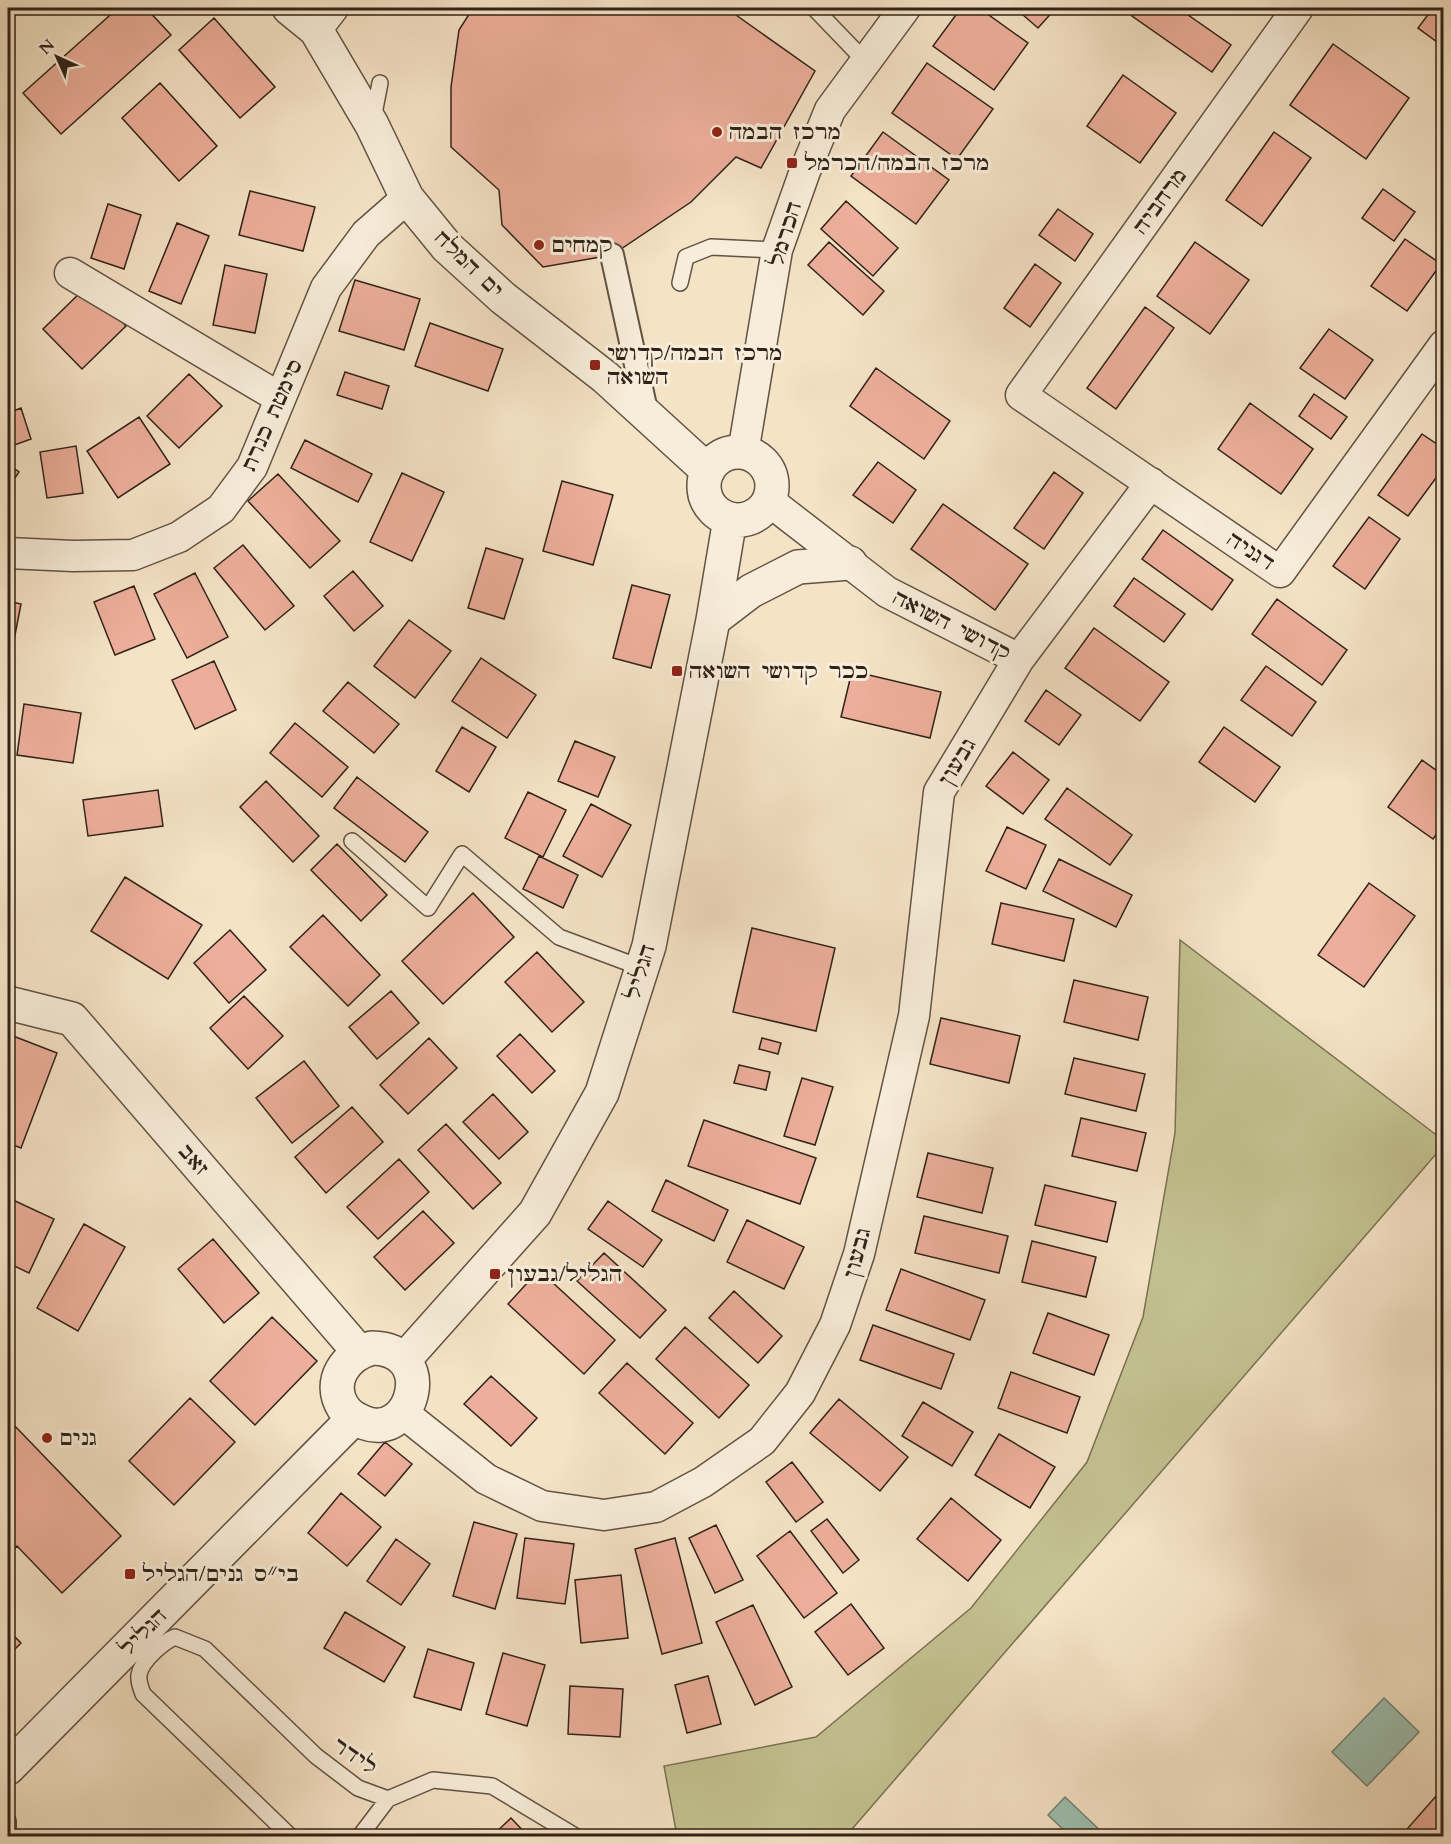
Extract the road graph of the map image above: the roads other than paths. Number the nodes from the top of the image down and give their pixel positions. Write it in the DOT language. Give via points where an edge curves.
graph roads {
  1 [pos="289,8"];
  2 [pos="814,8"];
  3 [pos="1298,8"];
  4 [pos="896,11"];
  5 [pos="325,19"];
  6 [pos="866,62"];
  7 [pos="380,83"];
  8 [pos="372,125"];
  9 [pos="407,198"];
  10 [pos="777,249"];
  11 [pos="612,255"];
  12 [pos="70,273"];
  13 [pos="680,283"];
  14 [pos="1443,345"];
  15 [pos="1021,394"];
  16 [pos="280,398"];
  17 [pos="647,415"];
  18 [pos="743,453"];
  19 [pos="708,471"];
  20 [pos="1150,483"];
  21 [pos="769,501"];
  22 [pos="730,519"];
  23 [pos="8,553"];
  24 [pos="850,563"];
  25 [pos="713,620"];
  26 [pos="1019,659"];
  27 [pos="352,841"];
  28 [pos="642,969"];
  29 [pos="8,1003"];
  30 [pos="359,1352"];
  31 [pos="404,1360"];
  32 [pos="347,1410"];
  33 [pos="402,1412"];
  34 [pos="8,1737"];
  35 [pos="8,1768"];
  36 [pos="388,1798"];
  37 [pos="8,1821"];
  38 [pos="8,1836"];
  39 [pos="290,1836"];
  40 [pos="360,1836"];
  41 [pos="575,1836"];
  1 -- 5 [label="street, ים המלח"];
  2 -- 6 [label="lane"];
  3 -- 15 [label="street, מרחביה"];
  4 -- 6 [label="street, הכרמל"];
  5 -- 8 [label="street, ים המלח"];
  6 -- 10 [label="street, הכרמל" via="830,110"];
  7 -- 8 [label="lane"];
  8 -- 9 [label="street, ים המלח"];
  9 -- 16 [label="street, סימטת כנרת" via="366,234 326,288"];
  9 -- 17 [label="street, ים המלח" via="447,247 503,298 605,377"];
  10 -- 13 [label="lane" via="711,247 686,257"];
  10 -- 18 [label="street, הכרמל"];
  11 -- 17 [label="street"];
  12 -- 16 [label="street"];
  14 -- 20 [label="street, דגניה" via="1280,572"];
  15 -- 20 [label="street, דגניה"];
  16 -- 23 [label="street, סימטת כנרת" via="252,467 221,509 179,537 133,555"];
  17 -- 19 [label="street, ים המלח"];
  18 -- 19 [label="street" via="720,458"];
  18 -- 21 [label="street" via="766,467 771,477"];
  19 -- 22 [label="street" via="705,494 710,505"];
  20 -- 26 [label="street, קדושי השואה"];
  21 -- 22 [label="street" via="753,517"];
  21 -- 24 [label="street, קדושי השואה"];
  22 -- 25 [label="street, הגליל"];
  24 -- 25 [label="street" via="798,567 751,591"];
  24 -- 26 [label="street, קדושי השואה" via="887,592"];
  25 -- 28 [label="street, הגליל"];
  26 -- 33 [label="street, גבעון" via="939,792 914,1016 859,1254 836,1325 800,1393 762,1441 702,1482 656,1507 604,1515 542,1506 486,1479"];
  27 -- 28 [label="lane" via="428,908 462,854 559,937"];
  28 -- 31 [label="street, הגליל" via="602,1093 535,1213"];
  29 -- 30 [label="street, זאב" via="72,1019"];
  30 -- 31 [label="street" via="380,1348"];
  30 -- 32 [label="street" via="348,1359 337,1384"];
  31 -- 33 [label="street" via="414,1378 414,1392"];
  32 -- 33 [label="street" via="371,1425 397,1419"];
  32 -- 34 [label="street, הגליל"];
  32 -- 35 [label="street, הגליל"];
  36 -- 39 [label="lane, לידר" via="358,1788 316,1756 205,1649 175,1637 168,1640 141,1668 139,1684 143,1694"];
  36 -- 40 [label="lane"];
  36 -- 41 [label="lane, לידר" via="433,1780 492,1786"];
  37 -- 38 [label="lane"];
}
